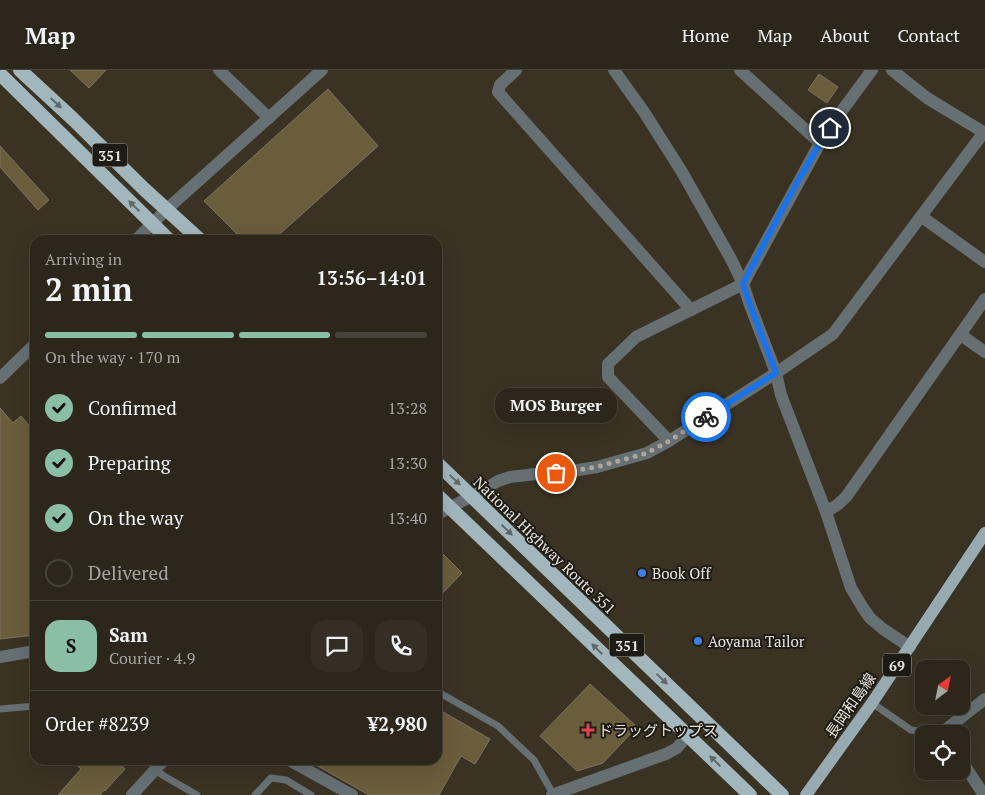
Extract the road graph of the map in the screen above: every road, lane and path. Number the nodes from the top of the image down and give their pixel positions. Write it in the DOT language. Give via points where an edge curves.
graph roads {
  1 [pos="20,70"];
  2 [pos="218,70"];
  3 [pos="322,70"];
  4 [pos="516,70"];
  5 [pos="614,70"];
  6 [pos="740,70"];
  7 [pos="872,70"];
  8 [pos="892,70"];
  9 [pos="0,74"];
  10 [pos="269,118"];
  11 [pos="985,133"];
  12 [pos="820,144"];
  13 [pos="167,209"];
  14 [pos="922,216"];
  15 [pos="152,224"];
  16 [pos="141,235"];
  17 [pos="164,235"];
  18 [pos="195,235"];
  19 [pos="985,262"];
  20 [pos="743,284"];
  21 [pos="985,299"];
  22 [pos="691,310"];
  23 [pos="961,335"];
  24 [pos="30,349"];
  25 [pos="985,352"];
  26 [pos="776,373"];
  27 [pos="0,378"];
  28 [pos="669,441"];
  29 [pos="442,468"];
  30 [pos="472,496"];
  31 [pos="443,511"];
  32 [pos="826,512"];
  33 [pos="985,533"];
  34 [pos="910,647"];
  35 [pos="30,653"];
  36 [pos="0,657"];
  37 [pos="442,694"];
  38 [pos="985,698"];
  39 [pos="872,703"];
  40 [pos="30,707"];
  41 [pos="0,710"];
  42 [pos="954,725"];
  43 [pos="915,731"];
  44 [pos="688,736"];
  45 [pos="160,765"];
  46 [pos="298,765"];
  47 [pos="155,770"];
  48 [pos="970,774"];
  49 [pos="132,795"];
  50 [pos="197,795"];
  51 [pos="255,795"];
  52 [pos="312,795"];
  53 [pos="352,795"];
  54 [pos="552,795"];
  55 [pos="750,795"];
  56 [pos="782,795"];
  57 [pos="806,795"];
  58 [pos="984,795"];
  1 -- 13 [label="highway, 351, one-way"];
  2 -- 10 [label="street"];
  3 -- 10 [label="street"];
  4 -- 22 [label="street" via="500,85 498,92"];
  5 -- 20 [label="street" via="682,172"];
  6 -- 12 [label="street"];
  7 -- 12 [label="street"];
  8 -- 11 [label="street" via="927,98"];
  15 -- 9 [label="highway, 351, one-way"];
  10 -- 13 [label="street"];
  11 -- 14 [label="street"];
  12 -- 20 [label="street"];
  13 -- 15 [label="street"];
  13 -- 18 [label="highway, 351"];
  14 -- 19 [label="street"];
  14 -- 26 [label="street" via="833,334"];
  15 -- 16 [label="street"];
  15 -- 17 [label="highway, 351"];
  20 -- 22 [label="street"];
  20 -- 26 [label="street"];
  21 -- 23 [label="street"];
  22 -- 28 [label="street" via="636,337 608,364 608,376"];
  23 -- 25 [label="street"];
  23 -- 32 [label="street" via="846,497"];
  24 -- 27 [label="street"];
  26 -- 28 [label="street"];
  26 -- 32 [label="street"];
  28 -- 30 [label="street" via="647,453 597,467 510,477"];
  29 -- 30 [label="highway, National Highway Route 351 / 351, one-way"];
  30 -- 31 [label="street"];
  30 -- 56 [label="highway, National Highway Route 351 / 351, one-way"];
  44 -- 31 [label="highway, 351, one-way"];
  32 -- 34 [label="street" via="862,608 883,629"];
  33 -- 34 [label="main road, 長岡和島線 / 69"];
  34 -- 39 [label="main road, 長岡和島線 / 69"];
  35 -- 36 [label="street"];
  37 -- 54 [label="lane" via="498,726 534,760"];
  38 -- 42 [label="street"];
  39 -- 43 [label="lane"];
  39 -- 57 [label="main road, 長岡和島線 / 69"];
  40 -- 41 [label="lane"];
  44 -- 54 [label="street" via="666,754"];
  55 -- 44 [label="highway, 351, one-way"];
  45 -- 47 [label="street"];
  46 -- 53 [label="street"];
  47 -- 49 [label="street"];
  47 -- 50 [label="lane"];
  48 -- 58 [label="street"];
  51 -- 52 [label="lane" via="271,778 286,780"];
}
